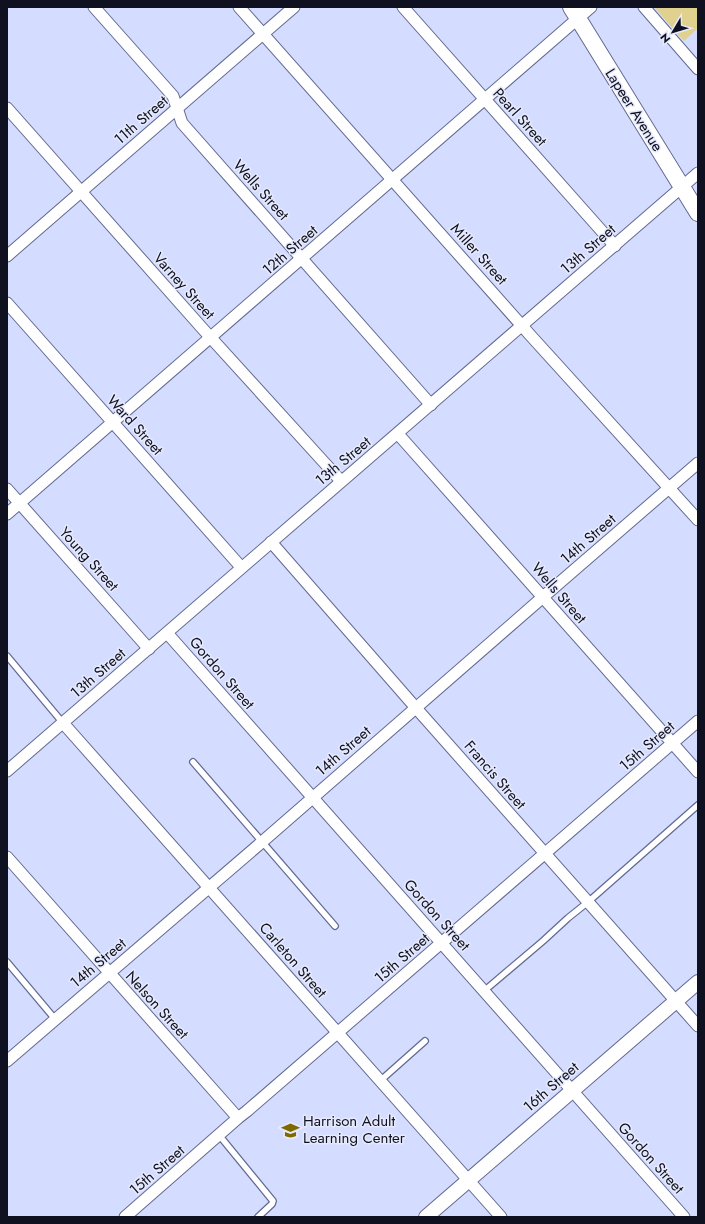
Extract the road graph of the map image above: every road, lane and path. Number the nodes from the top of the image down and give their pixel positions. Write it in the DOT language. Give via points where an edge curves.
graph roads {
  1 [pos="94,7"];
  2 [pos="239,7"];
  3 [pos="294,7"];
  4 [pos="403,7"];
  5 [pos="591,7"];
  6 [pos="644,7"];
  7 [pos="574,13"];
  8 [pos="263,34"];
  9 [pos="698,68"];
  10 [pos="485,99"];
  11 [pos="7,108"];
  12 [pos="177,109"];
  13 [pos="698,173"];
  14 [pos="393,180"];
  15 [pos="682,188"];
  16 [pos="81,192"];
  17 [pos="698,213"];
  18 [pos="615,246"];
  19 [pos="7,256"];
  20 [pos="302,258"];
  21 [pos="7,303"];
  22 [pos="523,326"];
  23 [pos="210,338"];
  24 [pos="431,405"];
  25 [pos="112,423"];
  26 [pos="398,434"];
  27 [pos="698,463"];
  28 [pos="341,482"];
  29 [pos="669,488"];
  30 [pos="7,489"];
  31 [pos="20,504"];
  32 [pos="7,514"];
  33 [pos="698,520"];
  34 [pos="271,542"];
  35 [pos="241,567"];
  36 [pos="543,597"];
  37 [pos="167,633"];
  38 [pos="149,649"];
  39 [pos="7,656"];
  40 [pos="416,708"];
  41 [pos="698,721"];
  42 [pos="63,723"];
  43 [pos="672,744"];
  44 [pos="193,762"];
  45 [pos="9,764"];
  46 [pos="698,772"];
  47 [pos="312,798"];
  48 [pos="698,805"];
  49 [pos="262,842"];
  50 [pos="544,854"];
  51 [pos="7,857"];
  52 [pos="209,888"];
  53 [pos="588,902"];
  54 [pos="335,926"];
  55 [pos="442,944"];
  56 [pos="7,962"];
  57 [pos="109,973"];
  58 [pos="698,982"];
  59 [pos="484,992"];
  60 [pos="675,1001"];
  61 [pos="55,1018"];
  62 [pos="698,1026"];
  63 [pos="338,1033"];
  64 [pos="425,1041"];
  65 [pos="7,1061"];
  66 [pos="380,1081"];
  67 [pos="572,1091"];
  68 [pos="238,1118"];
  69 [pos="219,1135"];
  70 [pos="468,1180"];
  71 [pos="125,1217"];
  72 [pos="258,1217"];
  73 [pos="426,1217"];
  74 [pos="501,1217"];
  75 [pos="684,1217"];
  1 -- 12 [label="street, Wells Street" via="172,96"];
  2 -- 8 [label="street, Miller Street"];
  3 -- 8 [label="street, 11th Street"];
  4 -- 10 [label="street, Pearl Street"];
  5 -- 7 [label="street, 12th Street"];
  6 -- 9 [label="street"];
  7 -- 10 [label="street, 12th Street"];
  7 -- 15 [label="main road, Lapeer Avenue"];
  8 -- 12 [label="street, 11th Street"];
  8 -- 14 [label="street, Miller Street"];
  10 -- 14 [label="street, 12th Street"];
  10 -- 18 [label="street, Pearl Street"];
  11 -- 16 [label="street, Varney Street"];
  12 -- 16 [label="street, 11th Street"];
  12 -- 20 [label="street, Wells Street" via="182,123"];
  13 -- 15 [label="street, 13th Street"];
  14 -- 20 [label="street, 12th Street"];
  14 -- 22 [label="street, Miller Street"];
  15 -- 17 [label="main road, Lapeer Avenue"];
  15 -- 18 [label="street, 13th Street"];
  16 -- 19 [label="street, 11th Street"];
  16 -- 23 [label="street, Varney Street"];
  18 -- 22 [label="street, 13th Street"];
  20 -- 23 [label="street, 12th Street"];
  20 -- 24 [label="street, Wells Street"];
  21 -- 25 [label="street, Ward Street"];
  22 -- 24 [label="street, 13th Street"];
  22 -- 29 [label="street, Miller Street"];
  23 -- 25 [label="street, 12th Street"];
  23 -- 28 [label="street, Varney Street"];
  24 -- 26 [label="street, 13th Street"];
  25 -- 31 [label="street, 12th Street"];
  25 -- 35 [label="street, Ward Street"];
  26 -- 28 [label="street, 13th Street"];
  26 -- 36 [label="street, Wells Street"];
  27 -- 29 [label="street, 14th Street"];
  28 -- 34 [label="street, 13th Street"];
  29 -- 33 [label="street, Miller Street"];
  29 -- 36 [label="street, 14th Street"];
  30 -- 31 [label="street, Young Street"];
  31 -- 32 [label="street, 12th Street"];
  31 -- 38 [label="street, Young Street"];
  34 -- 35 [label="street, 13th Street"];
  34 -- 40 [label="street, Francis Street"];
  35 -- 37 [label="street, 13th Street"];
  36 -- 40 [label="street, 14th Street"];
  36 -- 43 [label="street, Wells Street"];
  37 -- 38 [label="street, 13th Street"];
  37 -- 47 [label="street, Gordon Street"];
  38 -- 42 [label="street, 13th Street"];
  39 -- 42 [label="lane"];
  40 -- 47 [label="street, 14th Street"];
  40 -- 50 [label="street, Francis Street"];
  41 -- 43 [label="street, 15th Street"];
  42 -- 45 [label="street, 13th Street"];
  42 -- 52 [label="street, Carleton Street"];
  43 -- 46 [label="street, Wells Street"];
  43 -- 50 [label="street, 15th Street"];
  44 -- 49 [label="lane"];
  47 -- 49 [label="street, 14th Street"];
  47 -- 55 [label="street, Gordon Street"];
  48 -- 53 [label="lane"];
  49 -- 52 [label="street, 14th Street"];
  49 -- 54 [label="lane"];
  50 -- 53 [label="street, Francis Street"];
  50 -- 55 [label="street, 15th Street"];
  51 -- 57 [label="street, Nelson Street"];
  52 -- 57 [label="street, 14th Street"];
  52 -- 63 [label="street, Carleton Street"];
  53 -- 59 [label="lane"];
  53 -- 60 [label="street, Francis Street"];
  55 -- 59 [label="street, Gordon Street"];
  55 -- 63 [label="street, 15th Street"];
  56 -- 61 [label="lane"];
  57 -- 61 [label="street, 14th Street"];
  57 -- 68 [label="street, Nelson Street"];
  58 -- 60 [label="street, 16th Street"];
  59 -- 67 [label="street, Gordon Street"];
  60 -- 62 [label="street, Francis Street"];
  60 -- 67 [label="street, 16th Street"];
  61 -- 65 [label="street, 14th Street"];
  63 -- 66 [label="street, Carleton Street"];
  63 -- 68 [label="street, 15th Street"];
  64 -- 66 [label="lane"];
  66 -- 70 [label="street, Carleton Street"];
  67 -- 70 [label="street, 16th Street"];
  67 -- 75 [label="street, Gordon Street"];
  68 -- 69 [label="street, 15th Street"];
  69 -- 71 [label="street, 15th Street"];
  69 -- 72 [label="lane" via="272,1200 272,1204"];
  70 -- 73 [label="street, 16th Street"];
  70 -- 74 [label="street, Carleton Street"];
}
